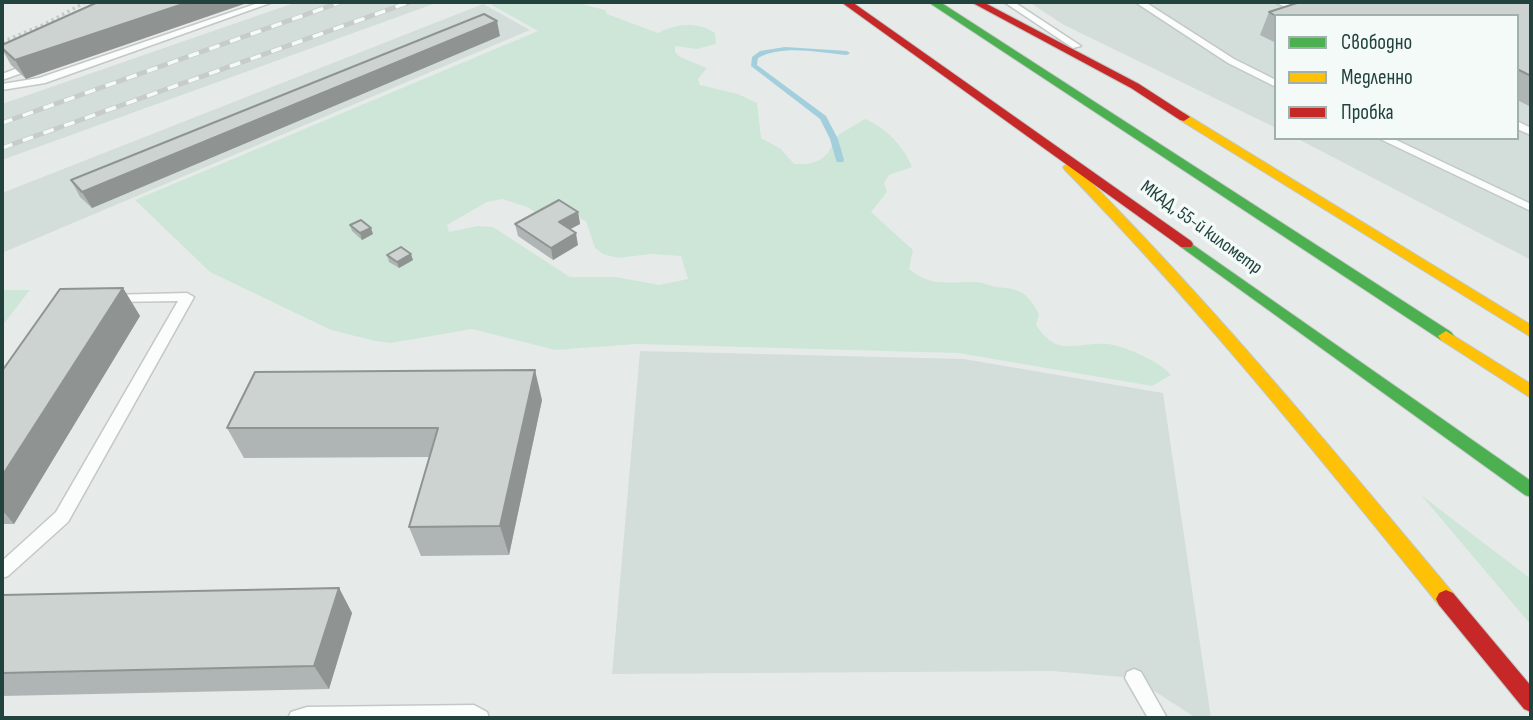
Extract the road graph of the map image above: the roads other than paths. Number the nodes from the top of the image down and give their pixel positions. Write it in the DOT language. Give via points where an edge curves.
graph roads {
  1 [pos="269,2"];
  2 [pos="846,2"];
  3 [pos="933,2"];
  4 [pos="976,2"];
  5 [pos="1007,2"];
  6 [pos="1139,2"];
  7 [pos="1278,2"];
  8 [pos="1311,14"];
  9 [pos="18,71"];
  10 [pos="2,77"];
  11 [pos="1274,83"];
  12 [pos="1135,86"];
  13 [pos="2,87"];
  14 [pos="1020,124"];
  15 [pos="1388,140"];
  16 [pos="1531,208"];
  17 [pos="97,298"];
  18 [pos="1531,332"];
  19 [pos="1531,391"];
  20 [pos="1531,490"];
  21 [pos="2,571"];
  22 [pos="1135,678"];
  23 [pos="1531,702"];
  24 [pos="298,718"];
  25 [pos="480,718"];
  26 [pos="1158,718"];
  1 -- 13 [label="lane" via="41,80"];
  2 -- 14 [label="main road, МКАД, 55-й километр"];
  3 -- 19 [label="main road, МКАД, 55-й километр"];
  4 -- 12 [label="main road"];
  5 -- 12 [label="lane"];
  6 -- 11 [label="lane"];
  7 -- 8 [label="lane"];
  9 -- 10 [label="lane"];
  12 -- 18 [label="main road"];
  14 -- 20 [label="main road, МКАД, 55-й километр"];
  14 -- 23 [label="main road" via="1125,222 1206,310"];
  15 -- 16 [label="lane"];
  17 -- 21 [label="lane" via="187,297 62,517"];
  22 -- 26 [label="lane"];
  24 -- 25 [label="lane" via="474,714"];
}
